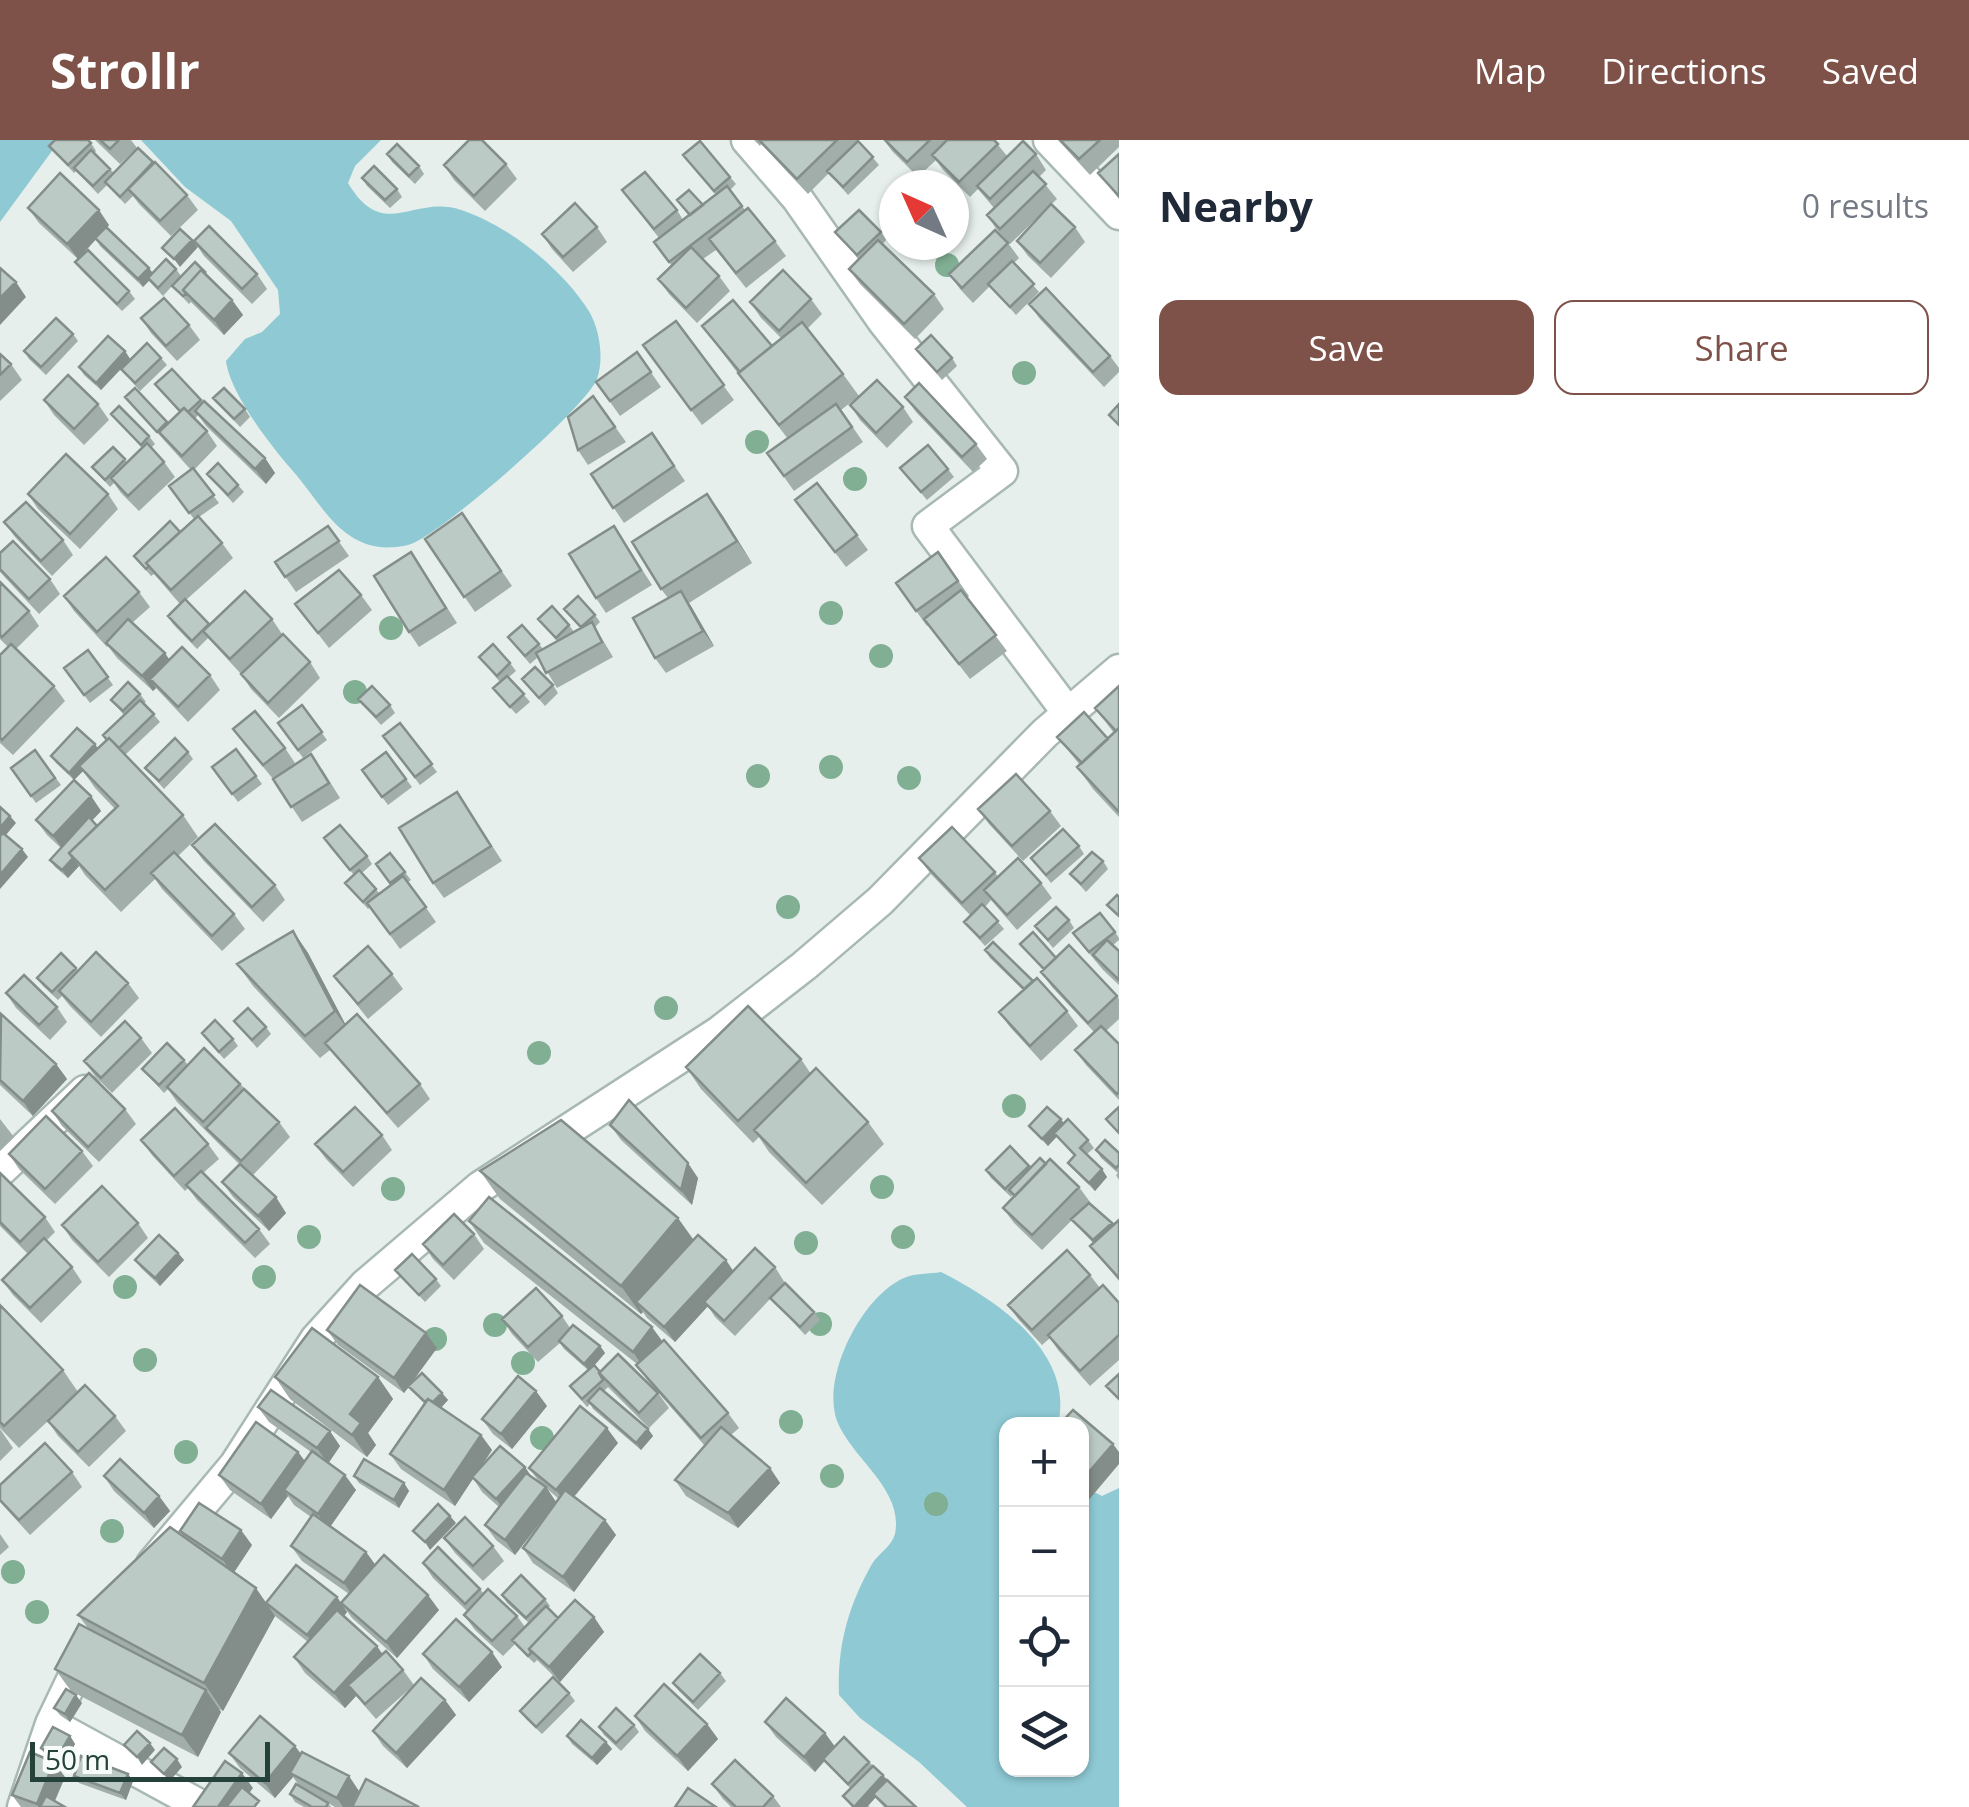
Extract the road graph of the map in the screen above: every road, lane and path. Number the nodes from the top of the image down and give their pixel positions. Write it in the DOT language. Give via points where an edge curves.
graph roads {
  1 [pos="747,140"];
  2 [pos="1049,140"];
  3 [pos="1119,214"];
  4 [pos="1119,670"];
  5 [pos="1068,713"];
  6 [pos="88,1088"];
  7 [pos="0,1171"];
  8 [pos="136,1584"];
  9 [pos="102,1627"];
  10 [pos="51,1724"];
  11 [pos="22,1807"];
  12 [pos="203,1807"];
  1 -- 5 [label="street" via="1002,472 928,526"];
  2 -- 3 [label="street"];
  4 -- 5 [label="street"];
  5 -- 8 [label="street" via="880,901 804,966 719,1032 480,1187 365,1285 316,1339 235,1465"];
  6 -- 7 [label="street"];
  9 -- 10 [label="street" via="74,1669"];
  10 -- 11 [label="street"];
  10 -- 12 [label="street"];
}
